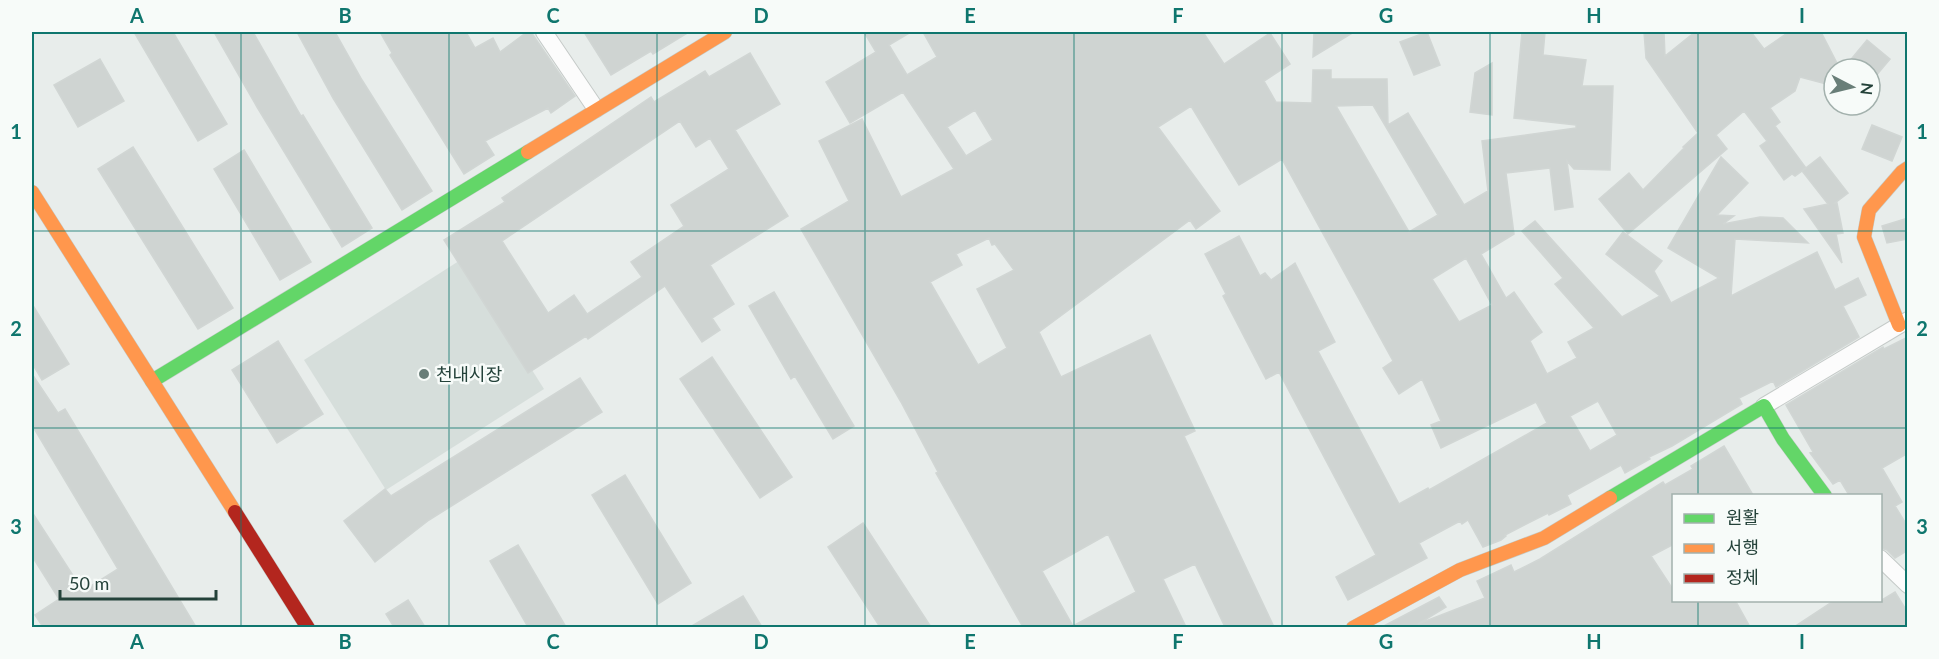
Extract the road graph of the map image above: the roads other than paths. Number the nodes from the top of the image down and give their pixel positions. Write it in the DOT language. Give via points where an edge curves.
graph roads {
  1 [pos="544,32"];
  2 [pos="725,32"];
  3 [pos="596,109"];
  4 [pos="1908,168"];
  5 [pos="32,192"];
  6 [pos="1903,323"];
  7 [pos="152,381"];
  8 [pos="1764,406"];
  9 [pos="1825,494"];
  10 [pos="1882,559"];
  11 [pos="1908,585"];
  12 [pos="308,627"];
  13 [pos="1353,627"];
  1 -- 3 [label="street"];
  2 -- 3 [label="street"];
  3 -- 7 [label="street"];
  4 -- 6 [label="street" via="1869,210 1864,237"];
  5 -- 7 [label="street"];
  6 -- 8 [label="street"];
  7 -- 12 [label="street"];
  8 -- 9 [label="street" via="1783,440"];
  8 -- 13 [label="street" via="1544,538 1460,570"];
  10 -- 11 [label="street"];
}
